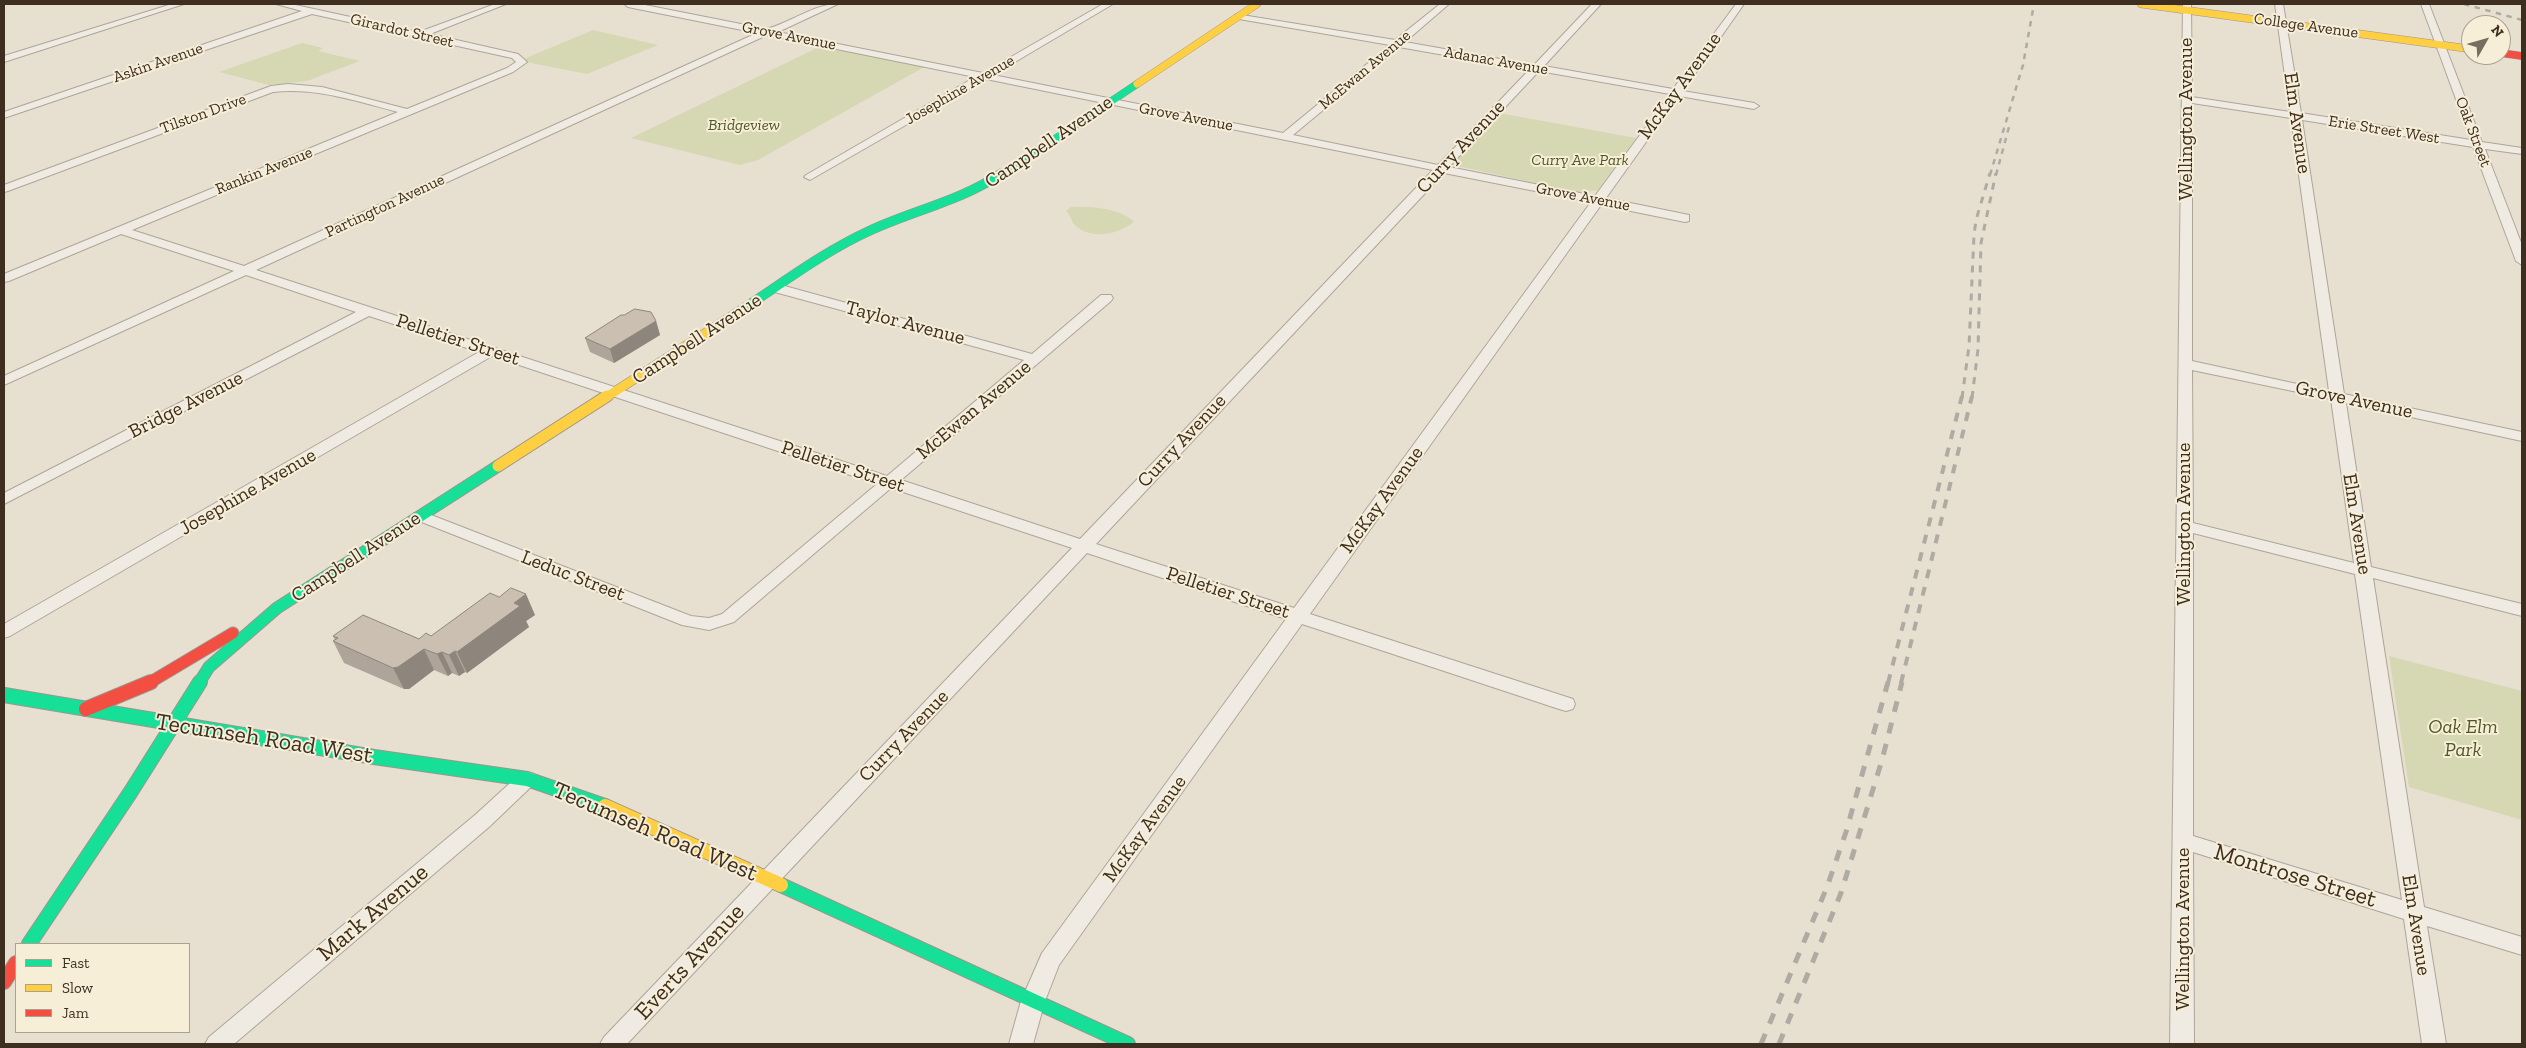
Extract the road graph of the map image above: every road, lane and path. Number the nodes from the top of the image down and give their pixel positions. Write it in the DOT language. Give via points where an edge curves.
graph roads {
  1 [pos="180,4"];
  2 [pos="280,4"];
  3 [pos="502,4"];
  4 [pos="628,4"];
  5 [pos="671,4"];
  6 [pos="818,4"];
  7 [pos="834,4"];
  8 [pos="1109,4"];
  9 [pos="1257,4"];
  10 [pos="1445,4"];
  11 [pos="1597,4"];
  12 [pos="1740,4"];
  13 [pos="2141,4"];
  14 [pos="2279,4"];
  15 [pos="2426,4"];
  16 [pos="2187,7"];
  17 [pos="657,10"];
  18 [pos="313,11"];
  19 [pos="1238,16"];
  20 [pos="2282,23"];
  21 [pos="766,32"];
  22 [pos="420,35"];
  23 [pos="1397,44"];
  24 [pos="2440,45"];
  25 [pos="2461,48"];
  26 [pos="4,58"];
  27 [pos="522,62"];
  28 [pos="1536,68"];
  29 [pos="984,76"];
  30 [pos="1676,92"];
  31 [pos="2186,99"];
  32 [pos="1111,101"];
  33 [pos="1754,106"];
  34 [pos="408,112"];
  35 [pos="4,115"];
  36 [pos="2296,116"];
  37 [pos="1285,137"];
  38 [pos="2478,144"];
  39 [pos="2522,151"];
  40 [pos="1441,168"];
  41 [pos="810,177"];
  42 [pos="4,189"];
  43 [pos="1598,200"];
  44 [pos="1685,218"];
  45 [pos="121,230"];
  46 [pos="2522,261"];
  47 [pos="245,270"];
  48 [pos="4,278"];
  49 [pos="776,288"];
  50 [pos="1106,298"];
  51 [pos="368,311"];
  52 [pos="491,351"];
  53 [pos="1035,358"];
  54 [pos="2185,364"];
  55 [pos="4,381"];
  56 [pos="614,392"];
  57 [pos="2338,397"];
  58 [pos="2522,436"];
  59 [pos="889,482"];
  60 [pos="4,499"];
  61 [pos="420,516"];
  62 [pos="2184,526"];
  63 [pos="1084,546"];
  64 [pos="2364,571"];
  65 [pos="277,608"];
  66 [pos="2522,610"];
  67 [pos="1299,616"];
  68 [pos="728,618"];
  69 [pos="4,632"];
  70 [pos="4,695"];
  71 [pos="1566,704"];
  72 [pos="85,709"];
  73 [pos="174,724"];
  74 [pos="527,779"];
  75 [pos="2183,841"];
  76 [pos="768,879"];
  77 [pos="2415,912"];
  78 [pos="30,943"];
  79 [pos="2522,946"];
  80 [pos="15,965"];
  81 [pos="4,982"];
  82 [pos="1033,1001"];
  83 [pos="217,1044"];
  84 [pos="612,1044"];
  85 [pos="1022,1044"];
  86 [pos="1128,1044"];
  87 [pos="2182,1044"];
  88 [pos="2434,1044"];
  1 -- 26 [label="street"];
  2 -- 18 [label="street, Girardot Street"];
  3 -- 22 [label="street"];
  4 -- 17 [label="street, Grove Avenue"];
  5 -- 17 [label="street"];
  6 -- 21 [label="street, Partington Avenue" via="773,24"];
  7 -- 21 [label="street, Partington Avenue"];
  8 -- 29 [label="street, Josephine Avenue"];
  9 -- 19 [label="street, Campbell Avenue"];
  10 -- 23 [label="street, McEwan Avenue"];
  11 -- 28 [label="street, Curry Avenue"];
  12 -- 30 [label="street, McKay Avenue"];
  13 -- 16 [label="street, College Avenue"];
  14 -- 20 [label="street, Elm Avenue"];
  15 -- 24 [label="street, Oak Street"];
  16 -- 20 [label="street, College Avenue"];
  16 -- 31 [label="street, Wellington Avenue"];
  17 -- 21 [label="street, Grove Avenue"];
  18 -- 22 [label="street, Girardot Street"];
  18 -- 35 [label="street, Askin Avenue"];
  19 -- 23 [label="street, Adanac Avenue"];
  19 -- 32 [label="street, Campbell Avenue"];
  20 -- 24 [label="street, College Avenue"];
  20 -- 36 [label="street, Elm Avenue"];
  21 -- 29 [label="street, Grove Avenue"];
  21 -- 47 [label="street, Partington Avenue"];
  22 -- 27 [label="street, Girardot Street" via="515,56"];
  23 -- 28 [label="street, Adanac Avenue"];
  23 -- 37 [label="street, McEwan Avenue"];
  24 -- 25 [label="street, College Avenue"];
  24 -- 38 [label="street, Oak Street"];
  27 -- 34 [label="street, Rankin Avenue" via="510,70"];
  28 -- 30 [label="street, Adanac Avenue"];
  28 -- 40 [label="street, Curry Avenue"];
  29 -- 32 [label="street, Grove Avenue"];
  29 -- 41 [label="street, Josephine Avenue"];
  30 -- 33 [label="street, Adanac Avenue"];
  30 -- 43 [label="street, McKay Avenue"];
  31 -- 36 [label="street, Erie Street West"];
  31 -- 54 [label="street, Wellington Avenue"];
  32 -- 37 [label="street, Grove Avenue"];
  32 -- 49 [label="street, Campbell Avenue" via="980,189 854,238"];
  34 -- 42 [label="street, Tilston Drive" via="308,87 271,89"];
  34 -- 45 [label="street, Rankin Avenue"];
  36 -- 38 [label="street, Erie Street West"];
  36 -- 57 [label="street, Elm Avenue"];
  37 -- 40 [label="street, Grove Avenue"];
  38 -- 39 [label="street, Erie Street West"];
  38 -- 46 [label="street, Oak Street"];
  40 -- 43 [label="street, Grove Avenue"];
  40 -- 63 [label="street, Curry Avenue"];
  43 -- 44 [label="street, Grove Avenue"];
  43 -- 67 [label="street, McKay Avenue"];
  45 -- 47 [label="street, Pelletier Street"];
  45 -- 48 [label="street, Rankin Avenue"];
  47 -- 51 [label="street, Pelletier Street"];
  47 -- 55 [label="street, Partington Avenue"];
  49 -- 53 [label="street, Taylor Avenue"];
  49 -- 56 [label="street, Campbell Avenue"];
  50 -- 53 [label="street, McEwan Avenue"];
  51 -- 52 [label="street, Pelletier Street"];
  51 -- 60 [label="street, Bridge Avenue"];
  52 -- 56 [label="street, Pelletier Street"];
  52 -- 69 [label="street, Josephine Avenue"];
  53 -- 59 [label="street, McEwan Avenue"];
  54 -- 57 [label="street, Grove Avenue"];
  54 -- 62 [label="street, Wellington Avenue"];
  56 -- 59 [label="street, Pelletier Street"];
  56 -- 61 [label="street, Campbell Avenue"];
  57 -- 58 [label="street, Grove Avenue"];
  57 -- 64 [label="street, Elm Avenue"];
  59 -- 63 [label="street, Pelletier Street"];
  59 -- 68 [label="street, McEwan Avenue"];
  61 -- 65 [label="street, Campbell Avenue"];
  61 -- 68 [label="street, Leduc Street" via="688,621 709,624"];
  62 -- 64 [label="street"];
  62 -- 75 [label="street, Wellington Avenue"];
  63 -- 67 [label="street, Pelletier Street"];
  63 -- 76 [label="street, Curry Avenue"];
  64 -- 66 [label="street"];
  64 -- 77 [label="street, Elm Avenue"];
  65 -- 72 [label="street" via="146,685"];
  65 -- 73 [label="street, Campbell Avenue" via="209,667"];
  67 -- 71 [label="street, Pelletier Street"];
  67 -- 82 [label="street, McKay Avenue" via="1050,960"];
  70 -- 72 [label="street, Tecumseh Road West"];
  72 -- 73 [label="street, Tecumseh Road West"];
  73 -- 74 [label="street, Tecumseh Road West"];
  73 -- 78 [label="street, Campbell Avenue"];
  74 -- 76 [label="street, Tecumseh Road West" via="624,813"];
  74 -- 83 [label="street, Mark Avenue" via="482,821"];
  75 -- 77 [label="street, Montrose Street"];
  75 -- 87 [label="street, Wellington Avenue"];
  76 -- 82 [label="street, Tecumseh Road West"];
  76 -- 84 [label="street, Everts Avenue"];
  77 -- 79 [label="street, Montrose Street"];
  77 -- 88 [label="street, Elm Avenue"];
  80 -- 81 [label="street"];
  82 -- 85 [label="street, McKay Avenue"];
  82 -- 86 [label="street, Tecumseh Road West"];
}
